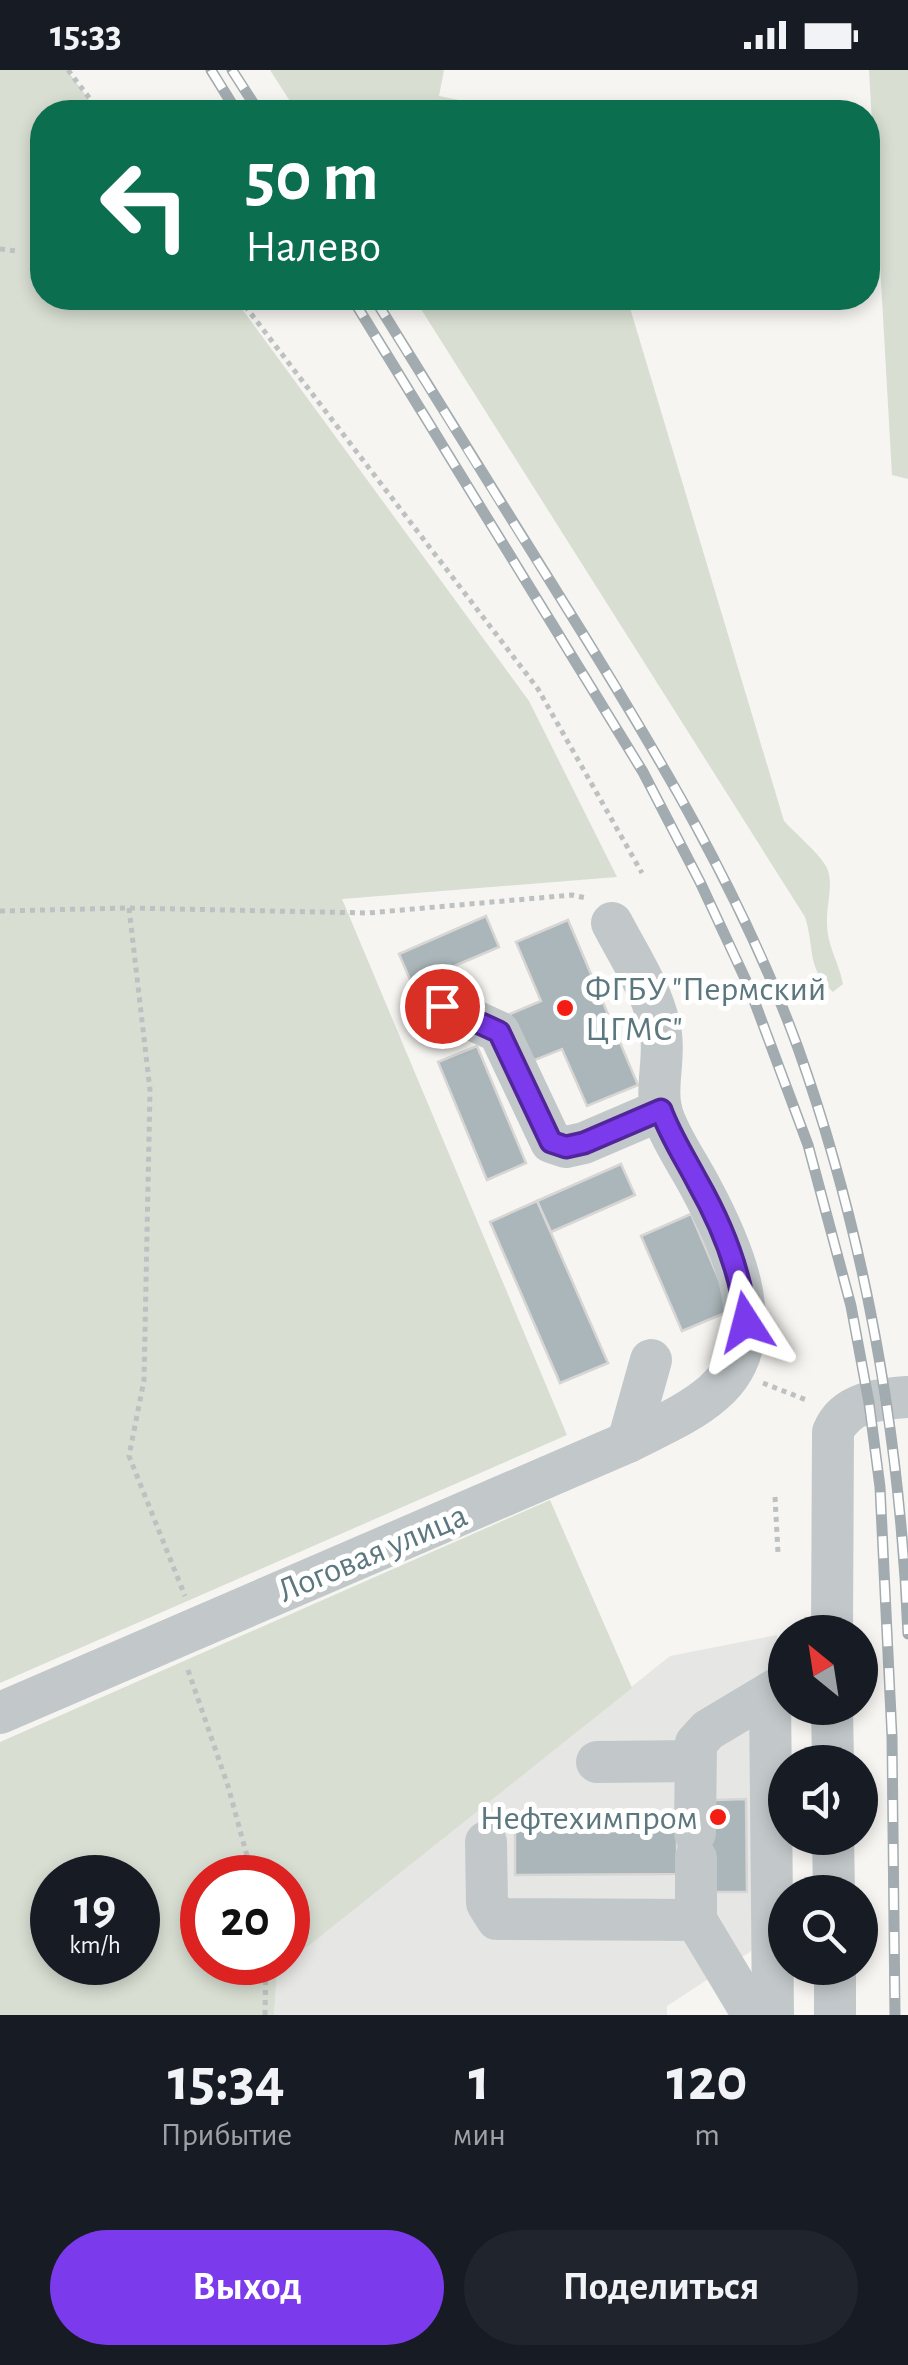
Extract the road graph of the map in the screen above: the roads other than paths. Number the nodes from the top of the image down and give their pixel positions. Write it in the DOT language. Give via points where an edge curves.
graph roads {
  1 [pos="612,923"];
  2 [pos="442,1006"];
  3 [pos="661,1110"];
  4 [pos="651,1360"];
  5 [pos="908,1396"];
  6 [pos="628,1442"];
  7 [pos="832,1615"];
  8 [pos="768,1694"];
  9 [pos="0,1713"];
  10 [pos="778,1725"];
  11 [pos="695,1761"];
  12 [pos="597,1762"];
  13 [pos="486,1842"];
  14 [pos="696,1920"];
  15 [pos="834,1985"];
  16 [pos="752,2015"];
  17 [pos="774,2015"];
  18 [pos="835,2015"];
  1 -- 3 [label="street" via="661,1032"];
  2 -- 3 [label="street" via="499,1032 551,1142 584,1143"];
  3 -- 6 [label="street, Логовая улица" via="720,1223 746,1322 732,1372 713,1392"];
  4 -- 6 [label="street"];
  5 -- 7 [label="street" via="869,1403 836,1435"];
  6 -- 9 [label="street, Логовая улица"];
  8 -- 11 [label="street" via="700,1735"];
  10 -- 17 [label="street"];
  11 -- 12 [label="street"];
  11 -- 14 [label="street"];
  13 -- 14 [label="street" via="486,1903 496,1920"];
  14 -- 16 [label="street"];
  15 -- 18 [label="street"];
}
